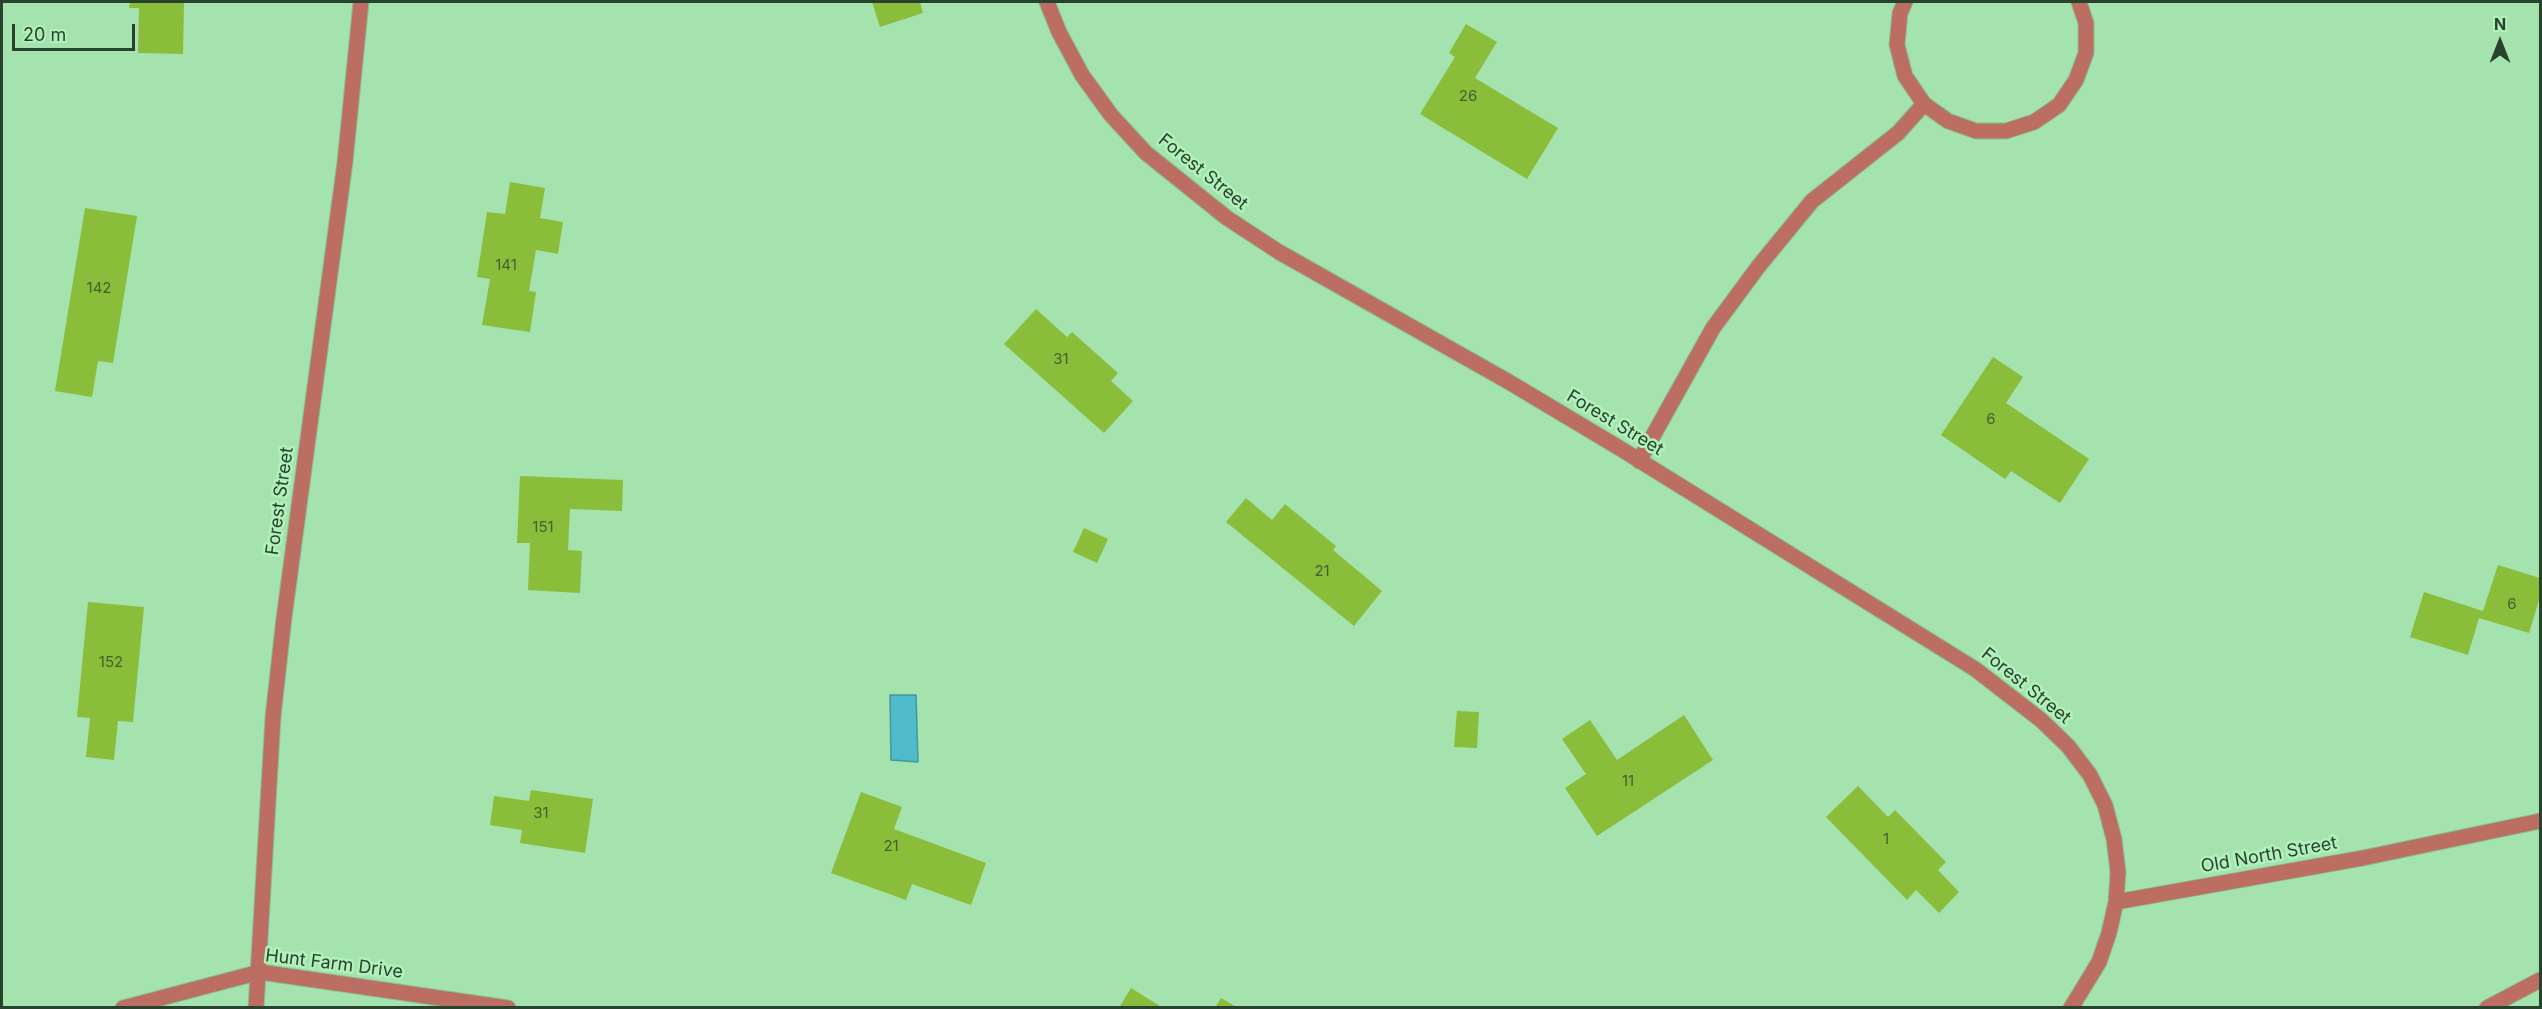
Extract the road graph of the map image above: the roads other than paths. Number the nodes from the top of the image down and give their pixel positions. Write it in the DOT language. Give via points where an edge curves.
graph roads {
  1 [pos="361,2"];
  2 [pos="1047,2"];
  3 [pos="1905,2"];
  4 [pos="2079,2"];
  5 [pos="1923,104"];
  6 [pos="1640,460"];
  7 [pos="2541,820"];
  8 [pos="2116,902"];
  9 [pos="260,972"];
  10 [pos="2541,980"];
  11 [pos="123,1008"];
  12 [pos="256,1008"];
  13 [pos="508,1008"];
  14 [pos="2071,1008"];
  15 [pos="2487,1008"];
  1 -- 9 [label="street, Forest Street" via="273,717"];
  2 -- 6 [label="street, Forest Street" via="1082,75 1111,115 1185,187 1279,252"];
  3 -- 5 [label="street" via="1900,12 1897,45 1905,76"];
  4 -- 5 [label="street" via="2086,23 2086,53 2076,81 2059,105 2034,122 2006,131 1976,131 1948,121"];
  5 -- 6 [label="street" via="1898,133 1812,201 1758,267 1713,328"];
  6 -- 8 [label="street, Forest Street" via="1975,669 2041,720 2090,775 2105,805 2118,872"];
  7 -- 8 [label="street, Old North Street" via="2363,858"];
  8 -- 14 [label="street" via="2099,962"];
  9 -- 11 [label="street, Hunt Farm Drive"];
  9 -- 12 [label="street, Forest Street"];
  9 -- 13 [label="street, Hunt Farm Drive"];
  10 -- 15 [label="street"];
}
